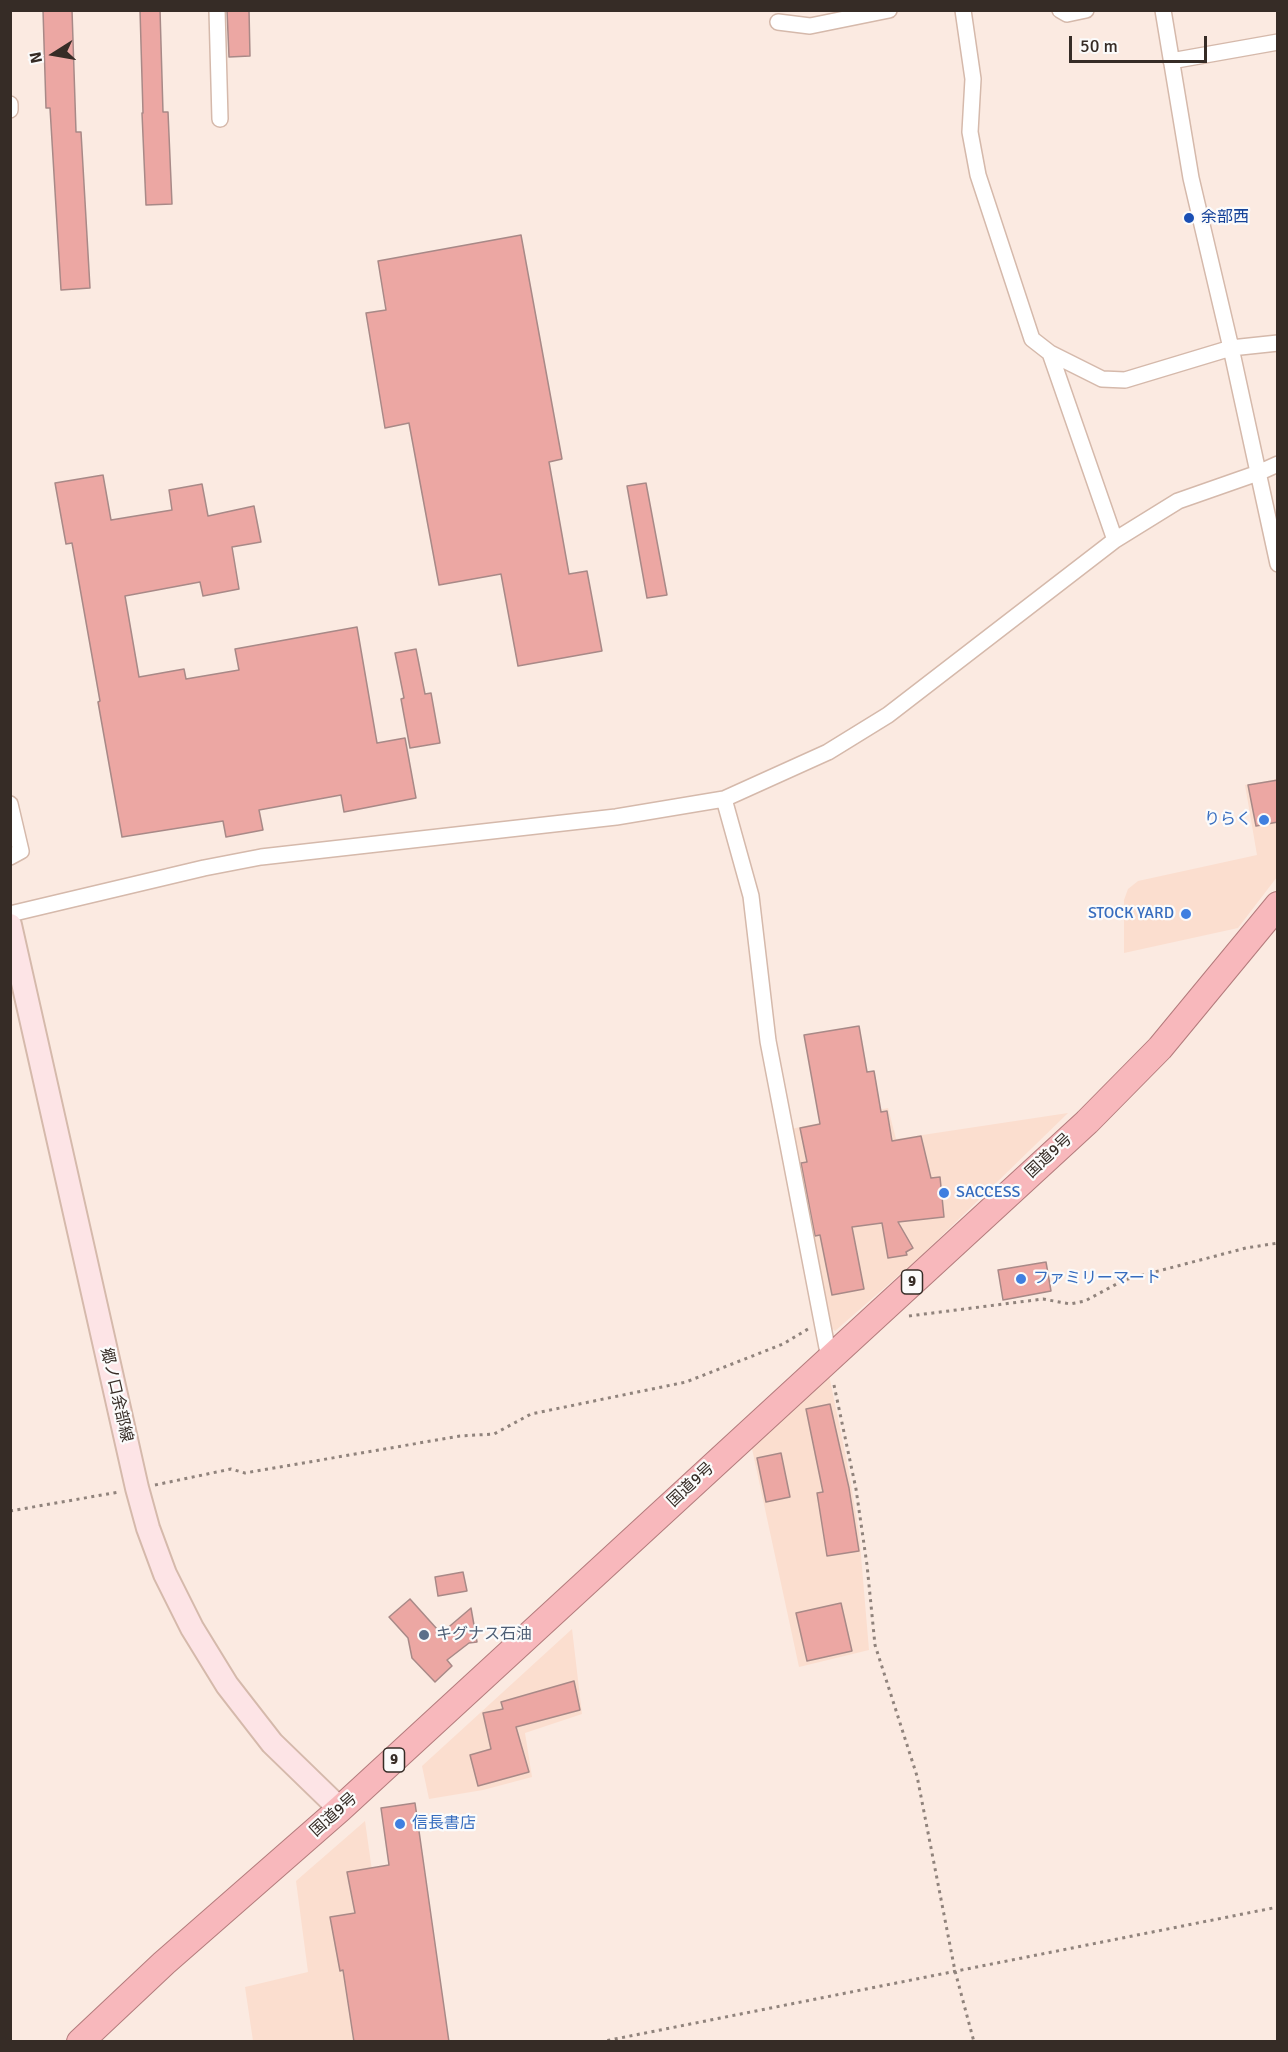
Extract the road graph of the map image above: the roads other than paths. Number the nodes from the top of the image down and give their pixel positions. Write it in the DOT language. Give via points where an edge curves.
graph roads {
  1 [pos="217,10"];
  2 [pos="889,10"];
  3 [pos="963,10"];
  4 [pos="1060,10"];
  5 [pos="1086,10"];
  6 [pos="1163,10"];
  7 [pos="778,22"];
  8 [pos="1278,42"];
  9 [pos="1171,61"];
  10 [pos="10,104"];
  11 [pos="10,110"];
  12 [pos="220,118"];
  13 [pos="1278,344"];
  14 [pos="1231,348"];
  15 [pos="1050,353"];
  16 [pos="1278,464"];
  17 [pos="1258,473"];
  18 [pos="1114,540"];
  19 [pos="1278,564"];
  20 [pos="724,799"];
  21 [pos="10,804"];
  22 [pos="10,857"];
  23 [pos="1278,905"];
  24 [pos="10,914"];
  25 [pos="10,925"];
  26 [pos="828,1358"];
  27 [pos="340,1809"];
  28 [pos="80,2042"];
  1 -- 12 [label="street"];
  2 -- 7 [label="street" via="810,26"];
  3 -- 15 [label="street" via="973,79 970,132 978,175 1032,339"];
  4 -- 5 [label="street" via="1067,14"];
  6 -- 9 [label="street"];
  8 -- 9 [label="street"];
  9 -- 14 [label="street" via="1191,178"];
  10 -- 11 [label="street"];
  13 -- 14 [label="street"];
  14 -- 15 [label="street" via="1125,380 1102,379"];
  14 -- 17 [label="street"];
  15 -- 18 [label="street"];
  16 -- 17 [label="street"];
  17 -- 18 [label="street" via="1178,501"];
  17 -- 19 [label="street"];
  18 -- 20 [label="street" via="888,714 828,752"];
  20 -- 24 [label="street" via="616,817 261,857"];
  20 -- 26 [label="street" via="751,896 768,1041"];
  21 -- 22 [label="street" via="21,851"];
  23 -- 26 [label="highway, 国道9号 / 9" via="1160,1048 1087,1122"];
  25 -- 27 [label="main road, 郷ノ口余部線" via="137,1488 165,1574 227,1685 272,1743"];
  26 -- 27 [label="highway, 国道9号 / 9"];
  27 -- 28 [label="highway, 国道9号 / 9"];
}
